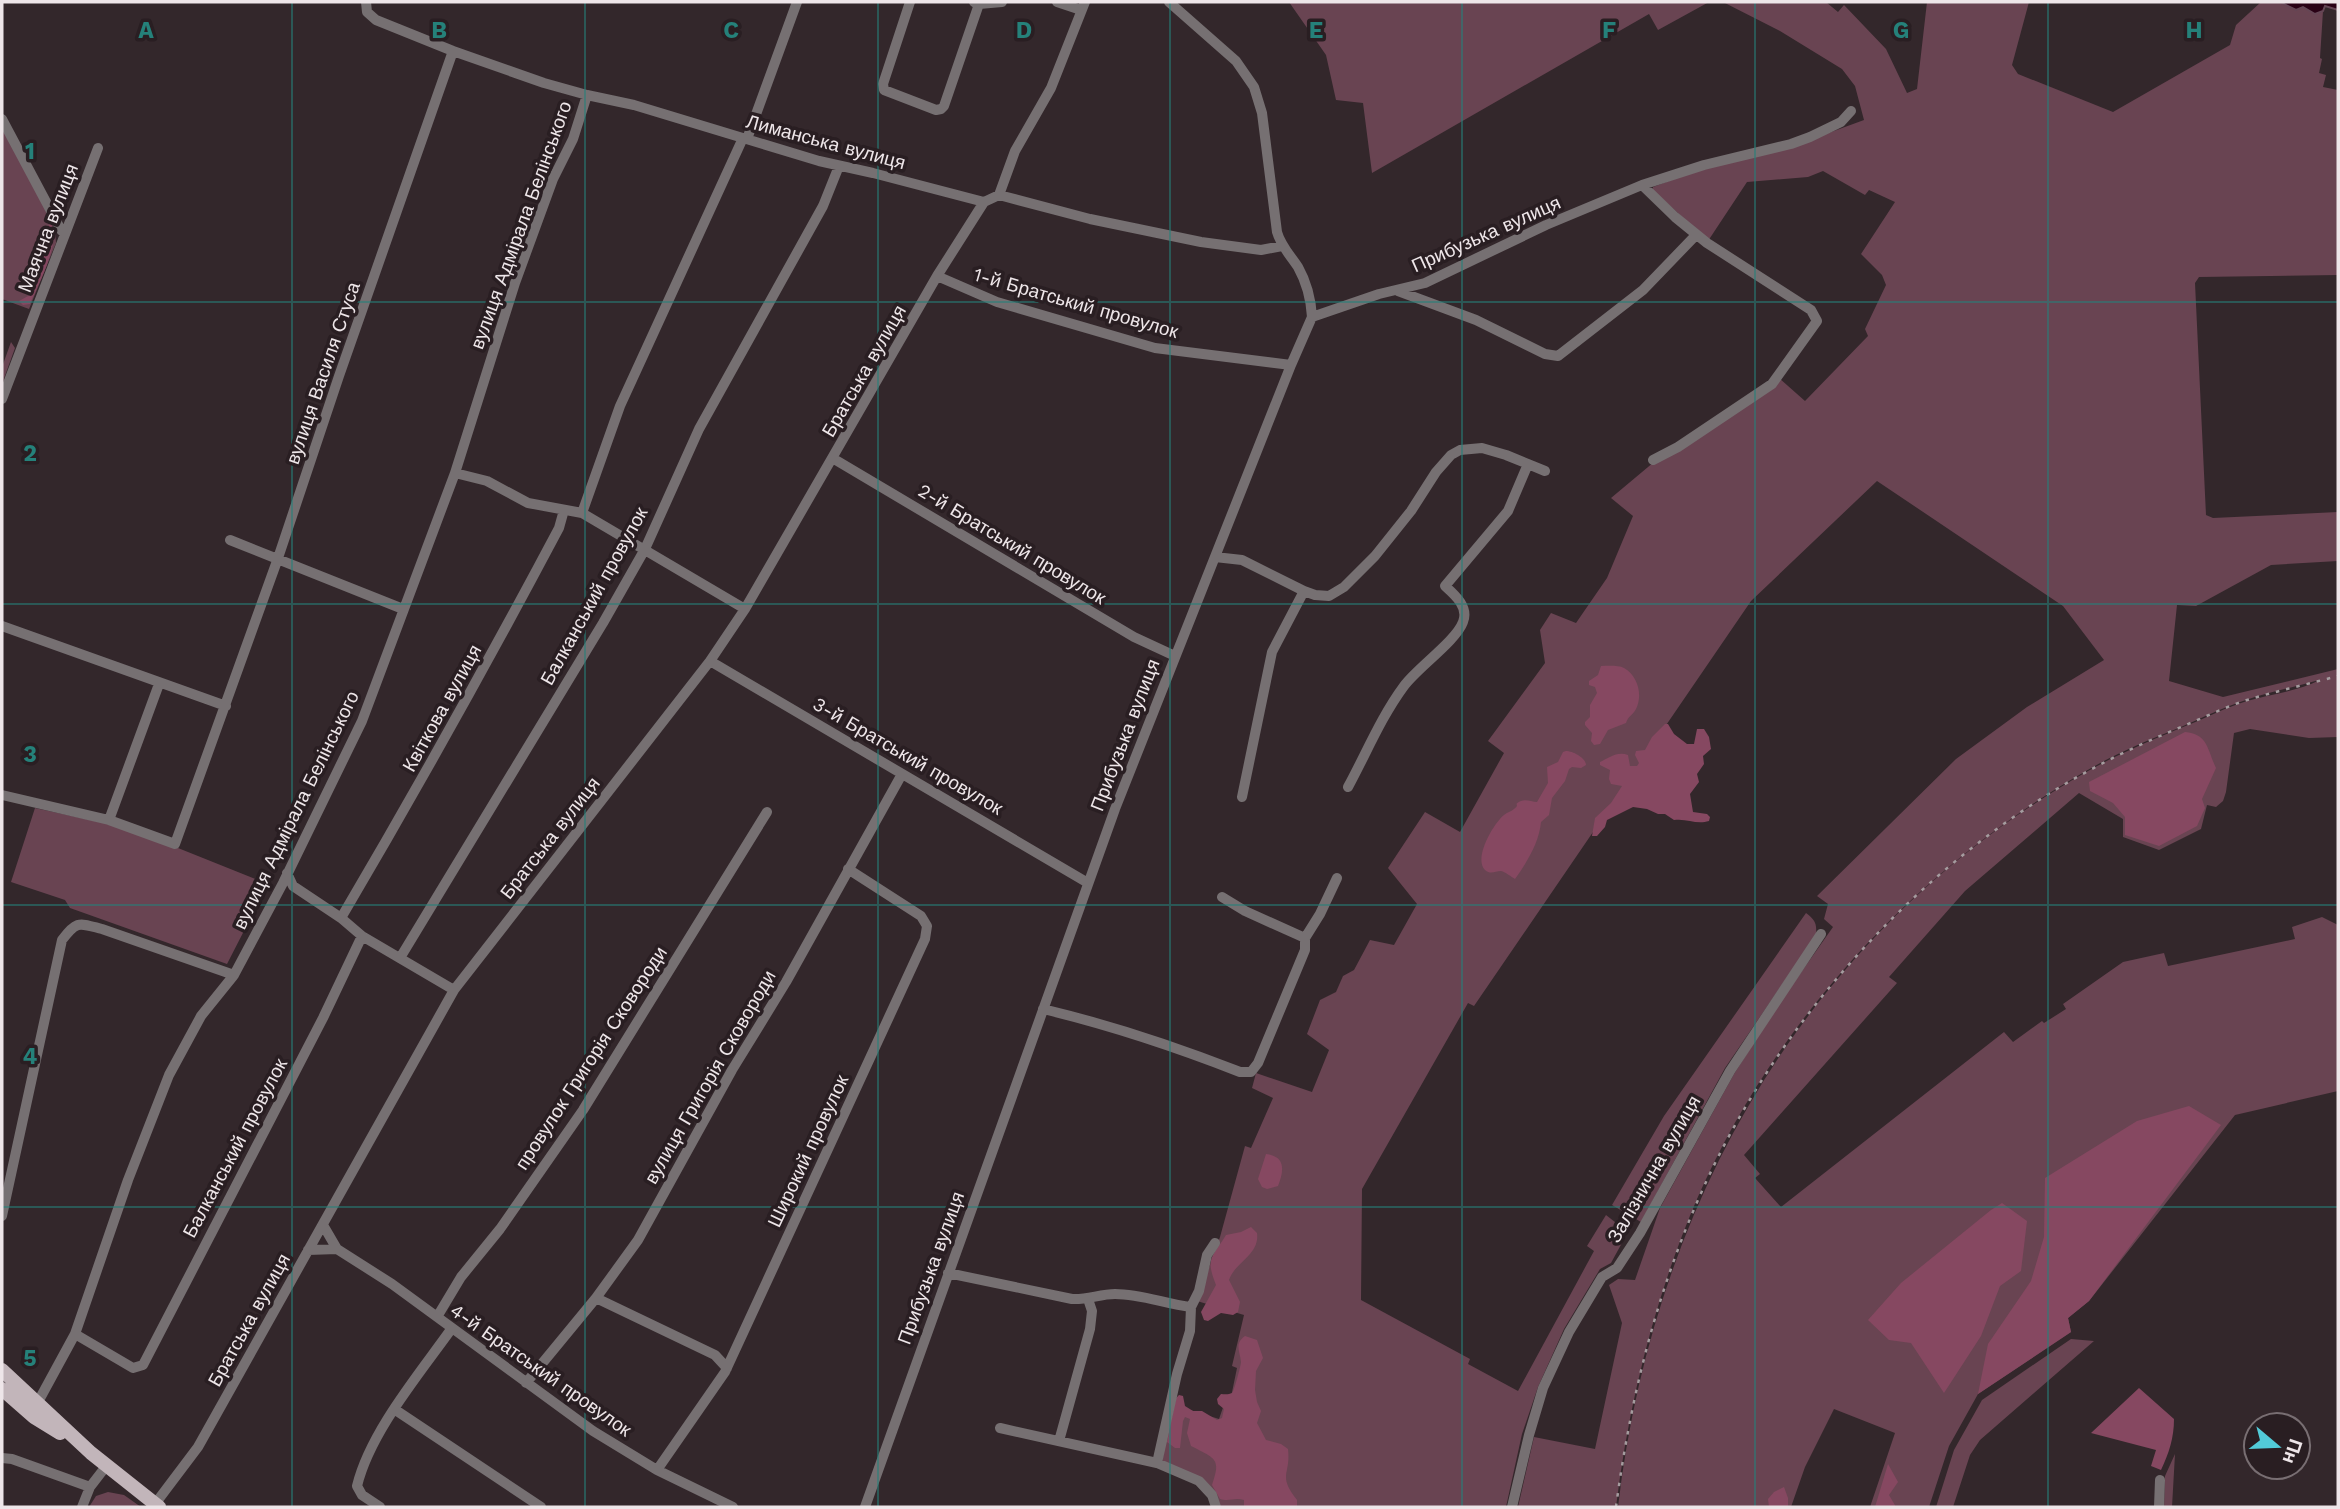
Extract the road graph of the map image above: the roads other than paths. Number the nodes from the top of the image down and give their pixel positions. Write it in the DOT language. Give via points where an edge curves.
graph roads {
  1 [pos="366,2"];
  2 [pos="797,2"];
  3 [pos="911,2"];
  4 [pos="1002,2"];
  5 [pos="1057,2"];
  6 [pos="1168,2"];
  7 [pos="976,3"];
  8 [pos="1083,6"];
  9 [pos="453,51"];
  10 [pos="587,95"];
  11 [pos="1851,111"];
  12 [pos="2,119"];
  13 [pos="745,139"];
  14 [pos="99,148"];
  15 [pos="839,166"];
  16 [pos="1642,185"];
  17 [pos="999,195"];
  18 [pos="984,202"];
  19 [pos="64,233"];
  20 [pos="1696,235"];
  21 [pos="1282,246"];
  22 [pos="937,276"];
  23 [pos="1398,290"];
  24 [pos="1312,317"];
  25 [pos="1291,365"];
  26 [pos="2,399"];
  27 [pos="834,459"];
  28 [pos="1653,460"];
  29 [pos="1528,464"];
  30 [pos="1545,471"];
  31 [pos="454,473"];
  32 [pos="564,510"];
  33 [pos="582,513"];
  34 [pos="230,541"];
  35 [pos="645,549"];
  36 [pos="1214,557"];
  37 [pos="278,561"];
  38 [pos="1304,591"];
  39 [pos="404,609"];
  40 [pos="744,609"];
  41 [pos="2,626"];
  42 [pos="1175,656"];
  43 [pos="710,661"];
  44 [pos="159,684"];
  45 [pos="226,706"];
  46 [pos="902,774"];
  47 [pos="1348,787"];
  48 [pos="2,795"];
  49 [pos="1242,797"];
  50 [pos="767,813"];
  51 [pos="109,820"];
  52 [pos="848,869"];
  53 [pos="287,873"];
  54 [pos="1337,878"];
  55 [pos="1088,883"];
  56 [pos="1222,897"];
  57 [pos="341,918"];
  58 [pos="1821,934"];
  59 [pos="362,936"];
  60 [pos="1305,938"];
  61 [pos="400,958"];
  62 [pos="234,975"];
  63 [pos="453,990"];
  64 [pos="1043,1009"];
  65 [pos="2,1216"];
  66 [pos="323,1225"];
  67 [pos="1215,1243"];
  68 [pos="337,1248"];
  69 [pos="308,1250"];
  70 [pos="948,1273"];
  71 [pos="596,1298"];
  72 [pos="1088,1299"];
  73 [pos="1191,1307"];
  74 [pos="437,1317"];
  75 [pos="452,1328"];
  76 [pos="75,1334"];
  77 [pos="727,1368"];
  78 [pos="2,1370"];
  79 [pos="526,1383"];
  80 [pos="2,1389"];
  81 [pos="38,1402"];
  82 [pos="394,1409"];
  83 [pos="1000,1428"];
  84 [pos="1059,1441"];
  85 [pos="91,1452"];
  86 [pos="2,1458"];
  87 [pos="1157,1463"];
  88 [pos="107,1465"];
  89 [pos="657,1470"];
  90 [pos="2160,1480"];
  91 [pos="90,1487"];
  92 [pos="157,1506"];
  93 [pos="82,1507"];
  94 [pos="380,1507"];
  95 [pos="541,1507"];
  96 [pos="733,1507"];
  97 [pos="865,1507"];
  98 [pos="1216,1507"];
  99 [pos="1512,1507"];
  100 [pos="2159,1507"];
  1 -- 9 [label="street, Лиманська вулиця" via="370,16"];
  2 -- 13 [label="street"];
  3 -- 7 [label="street" via="884,90 936,110 944,106"];
  4 -- 7 [label="street"];
  5 -- 8 [label="street"];
  6 -- 21 [label="street" via="1236,61 1254,87"];
  8 -- 17 [label="street" via="1051,88 1016,151"];
  9 -- 10 [label="street, Лиманська вулиця"];
  9 -- 37 [label="street, вулиця Василя Стуса"];
  10 -- 13 [label="street, Лиманська вулиця"];
  10 -- 31 [label="street, вулиця Адмірала Белінського" via="515,283"];
  11 -- 16 [label="street, Прибузька вулиця" via="1840,122 1791,144 1704,164"];
  12 -- 19 [label="street"];
  13 -- 15 [label="street, Лиманська вулиця"];
  13 -- 33 [label="street" via="620,406"];
  14 -- 19 [label="street, Маячна вулиця"];
  15 -- 18 [label="street, Лиманська вулиця"];
  15 -- 35 [label="street, Балканський провулок" via="823,206 699,429"];
  16 -- 20 [label="street"];
  16 -- 23 [label="street, Прибузька вулиця" via="1546,225 1445,275"];
  17 -- 18 [label="street"];
  17 -- 21 [label="street" via="1201,242 1261,250"];
  18 -- 22 [label="street, Братська вулиця"];
  19 -- 26 [label="street, Маячна вулиця"];
  20 -- 23 [label="street" via="1643,290 1555,357"];
  20 -- 28 [label="street" via="1811,310 1816,321 1772,384"];
  21 -- 24 [label="street" via="1307,287"];
  22 -- 25 [label="street, 1-й Братський провулок" via="986,298 1155,348"];
  22 -- 27 [label="street, Братська вулиця"];
  23 -- 24 [label="street, Прибузька вулиця"];
  24 -- 25 [label="street, Прибузька вулиця"];
  25 -- 36 [label="street, Прибузька вулиця"];
  27 -- 40 [label="street, Братська вулиця"];
  27 -- 42 [label="street, 2-й Братський провулок" via="1133,637"];
  29 -- 30 [label="street"];
  29 -- 38 [label="street" via="1482,448 1451,455 1411,512 1344,587 1325,596"];
  29 -- 47 [label="street" via="1508,511 1445,586 1462,603 1463,622 1405,684"];
  31 -- 32 [label="street" via="487,481 528,503"];
  31 -- 39 [label="street, вулиця Адмірала Белінського"];
  32 -- 33 [label="street"];
  32 -- 57 [label="street, Квіткова вулиця" via="559,528 428,772"];
  33 -- 35 [label="street"];
  34 -- 37 [label="street"];
  35 -- 40 [label="street"];
  35 -- 61 [label="street, Балканський провулок"];
  36 -- 38 [label="street" via="1242,560"];
  36 -- 42 [label="street, Прибузька вулиця"];
  37 -- 39 [label="street"];
  37 -- 45 [label="street, вулиця Василя Стуса"];
  38 -- 49 [label="street" via="1272,652"];
  39 -- 53 [label="street, вулиця Адмірала Белінського" via="362,721"];
  40 -- 43 [label="street, Братська вулиця"];
  41 -- 44 [label="street"];
  42 -- 55 [label="street, Прибузька вулиця"];
  43 -- 46 [label="street, 3-й Братський провулок"];
  43 -- 63 [label="street, Братська вулиця"];
  44 -- 45 [label="street"];
  44 -- 51 [label="street"];
  45 -- 51 [label="street, вулиця Василя Стуса" via="176,844"];
  46 -- 52 [label="street, вулиця Григорія Сковороди"];
  46 -- 55 [label="street, 3-й Братський провулок"];
  48 -- 51 [label="street"];
  50 -- 74 [label="street, провулок Григорія Сковороди" via="583,1110"];
  52 -- 71 [label="street, вулиця Григорія Сковороди" via="646,1226"];
  52 -- 77 [label="street, Широкий провулок" via="921,916 927,931"];
  53 -- 57 [label="street" via="293,886"];
  53 -- 62 [label="street, вулиця Адмірала Белінського"];
  54 -- 60 [label="street"];
  55 -- 64 [label="street, Прибузька вулиця"];
  56 -- 60 [label="street"];
  57 -- 59 [label="street"];
  58 -- 99 [label="street, Залізнична вулиця" via="1730,1071 1640,1233 1617,1268 1602,1278 1569,1332 1543,1388"];
  59 -- 61 [label="street"];
  59 -- 76 [label="street, Балканський провулок" via="143,1365 133,1368"];
  60 -- 64 [label="street" via="1288,991 1251,1072 1240,1073 1156,1042"];
  61 -- 63 [label="street"];
  62 -- 65 [label="street" via="102,929 79,923 72,926 62,940"];
  62 -- 76 [label="street, вулиця Адмірала Белінського" via="201,1016 169,1074"];
  63 -- 66 [label="street, Братська вулиця"];
  64 -- 70 [label="street, Прибузька вулиця"];
  66 -- 68 [label="street, 4-й Братський провулок"];
  66 -- 69 [label="street, Братська вулиця"];
  67 -- 73 [label="street"];
  68 -- 69 [label="street"];
  68 -- 74 [label="street, 4-й Братський провулок"];
  69 -- 92 [label="street, Братська вулиця" via="198,1447"];
  70 -- 72 [label="street"];
  70 -- 97 [label="street, Прибузька вулиця"];
  71 -- 77 [label="street" via="715,1355"];
  71 -- 79 [label="street, вулиця Григорія Сковороди"];
  72 -- 73 [label="street" via="1117,1294"];
  72 -- 84 [label="street" via="1090,1329"];
  73 -- 87 [label="street" via="1189,1336"];
  74 -- 75 [label="street, 4-й Братський провулок"];
  75 -- 79 [label="street, 4-й Братський провулок"];
  75 -- 82 [label="street"];
  76 -- 81 [label="street, вулиця Адмірала Белінського"];
  77 -- 89 [label="street, Широкий провулок"];
  78 -- 81 [label="main road"];
  79 -- 89 [label="street, 4-й Братський провулок" via="593,1432"];
  80 -- 85 [label="main road" via="34,1417"];
  81 -- 85 [label="main road"];
  82 -- 94 [label="street" via="357,1486 362,1496"];
  82 -- 95 [label="street"];
  83 -- 84 [label="street"];
  84 -- 87 [label="street"];
  85 -- 88 [label="main road"];
  86 -- 91 [label="street"];
  87 -- 98 [label="street" via="1199,1480"];
  88 -- 91 [label="street"];
  88 -- 92 [label="main road"];
  89 -- 96 [label="street, 4-й Братський провулок"];
  90 -- 100 [label="street"];
  91 -- 93 [label="street"];
}
